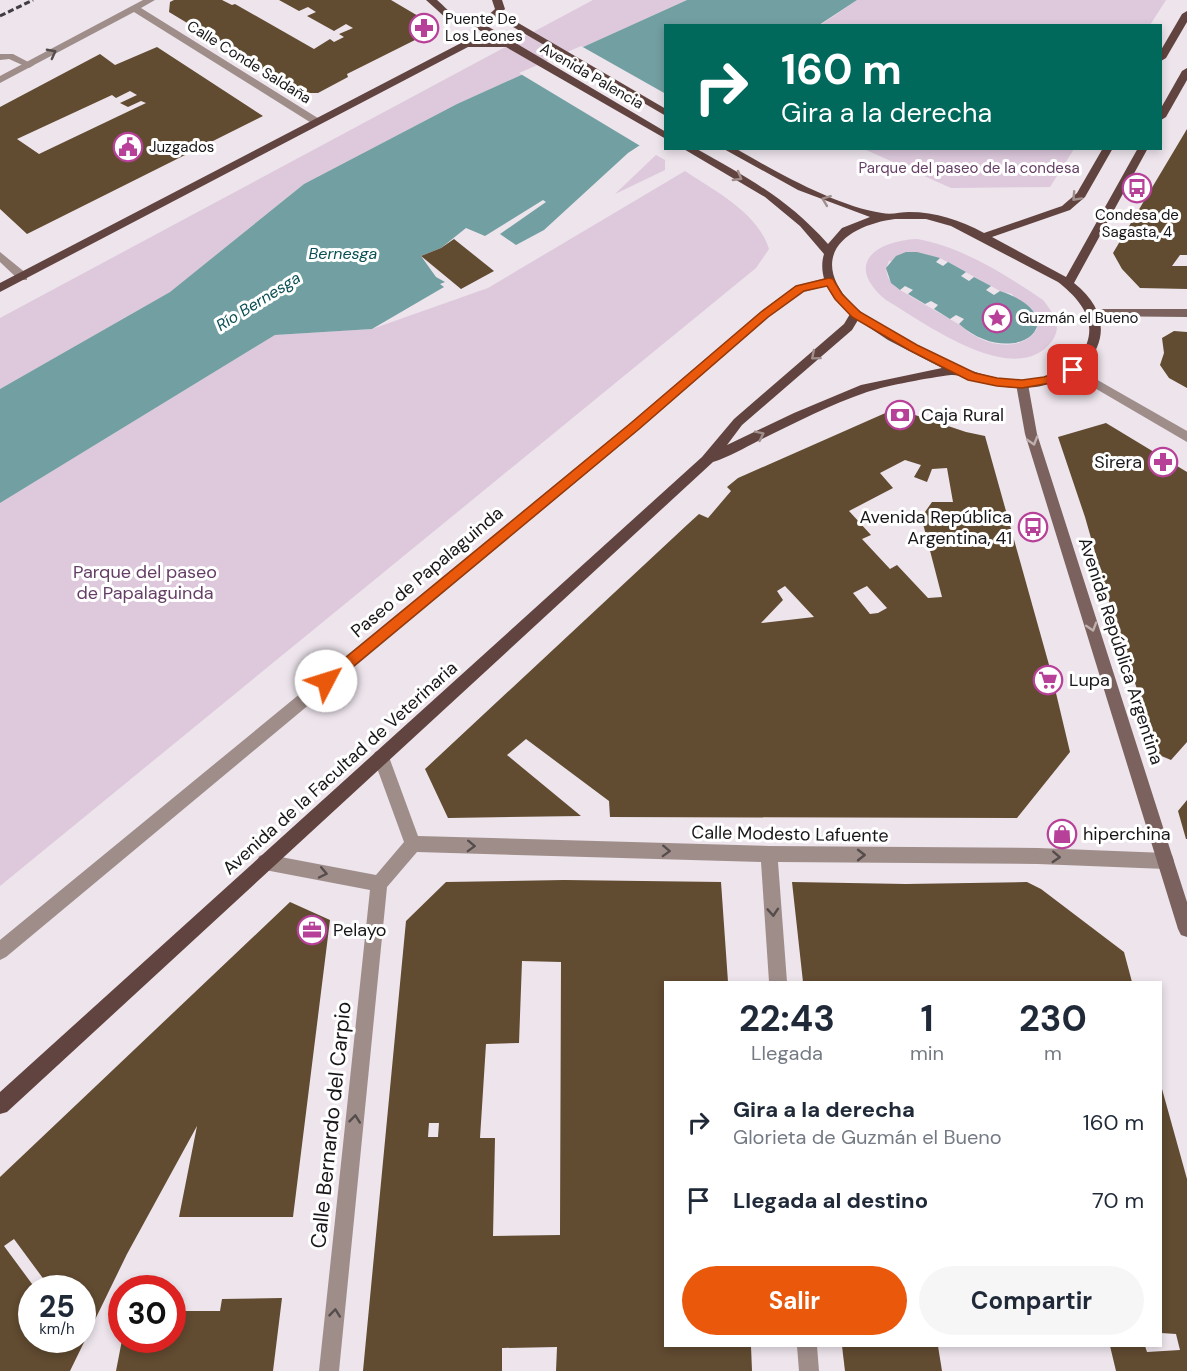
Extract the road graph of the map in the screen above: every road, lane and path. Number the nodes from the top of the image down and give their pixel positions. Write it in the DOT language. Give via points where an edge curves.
graph roads {
  1 [pos="150,0"];
  2 [pos="431,0"];
  3 [pos="497,0"];
  4 [pos="446,4"];
  5 [pos="134,8"];
  6 [pos="497,14"];
  7 [pos="1186,17"];
  8 [pos="468,22"];
  9 [pos="466,44"];
  10 [pos="508,44"];
  11 [pos="1162,56"];
  12 [pos="0,57"];
  13 [pos="28,65"];
  14 [pos="1187,71"];
  15 [pos="0,80"];
  16 [pos="664,112"];
  17 [pos="1162,115"];
  18 [pos="317,122"];
  19 [pos="664,135"];
  20 [pos="690,150"];
  21 [pos="731,150"];
  22 [pos="1107,150"];
  23 [pos="1142,150"];
  24 [pos="882,217"];
  25 [pos="982,237"];
  26 [pos="828,252"];
  27 [pos="0,256"];
  28 [pos="23,277"];
  29 [pos="829,281"];
  30 [pos="1068,283"];
  31 [pos="0,288"];
  32 [pos="1092,313"];
  33 [pos="1187,313"];
  34 [pos="856,314"];
  35 [pos="955,370"];
  36 [pos="1073,370"];
  37 [pos="1022,384"];
  38 [pos="1187,437"];
  39 [pos="707,460"];
  40 [pos="381,757"];
  41 [pos="413,844"];
  42 [pos="769,854"];
  43 [pos="1166,861"];
  44 [pos="265,862"];
  45 [pos="379,884"];
  46 [pos="1187,929"];
  47 [pos="0,951"];
  48 [pos="778,981"];
  49 [pos="0,1105"];
  50 [pos="807,1347"];
  51 [pos="328,1371"];
  52 [pos="809,1371"];
  1 -- 5 [label="street"];
  2 -- 4 [label="main road, Avenida Palencia"];
  3 -- 6 [label="main road"];
  4 -- 8 [label="main road, Avenida Palencia" via="450,17"];
  13 -- 5 [label="street, one-way"];
  5 -- 18 [label="street, Calle Conde Saldaña"];
  6 -- 8 [label="main road"];
  6 -- 16 [label="main road, Avenida Palencia"];
  7 -- 11 [label="main road"];
  8 -- 9 [label="main road" via="472,35"];
  8 -- 10 [label="main road, Avenida Palencia"];
  9 -- 10 [label="main road"];
  9 -- 18 [label="main road"];
  10 -- 19 [label="main road, Avenida Palencia"];
  12 -- 13 [label="street" via="10,56"];
  13 -- 15 [label="street"];
  14 -- 17 [label="main road"];
  18 -- 28 [label="main road"];
  20 -- 26 [label="main road, one-way" via="769,195 804,224"];
  24 -- 21 [label="main road, one-way" via="802,190"];
  22 -- 25 [label="main road, one-way" via="1080,195 1066,208"];
  23 -- 30 [label="main road"];
  24 -- 25 [label="main road" via="938,218"];
  24 -- 26 [label="main road" via="842,233"];
  25 -- 30 [label="main road"];
  26 -- 29 [label="main road"];
  27 -- 28 [label="street"];
  28 -- 31 [label="main road"];
  29 -- 34 [label="main road"];
  29 -- 47 [label="street, Paseo de Papalaguinda" via="800,289 764,315 626,434"];
  30 -- 32 [label="main road"];
  32 -- 33 [label="street"];
  32 -- 36 [label="main road" via="1092,349"];
  34 -- 35 [label="main road"];
  34 -- 39 [label="main road, Avenida de la Facultad de Veterinaria, one-way" via="848,327 738,422"];
  35 -- 37 [label="main road" via="972,377"];
  39 -- 35 [label="main road, Avenida de la Facultad de Veterinaria, one-way" via="866,388"];
  36 -- 37 [label="main road" via="1046,381"];
  36 -- 38 [label="street"];
  37 -- 43 [label="street, Avenida República Argentina, one-way" via="1031,434"];
  39 -- 40 [label="main road, Avenida de la Facultad de Veterinaria"];
  40 -- 41 [label="street"];
  40 -- 44 [label="main road, Avenida de la Facultad de Veterinaria"];
  41 -- 42 [label="street, Calle Modesto Lafuente, one-way"];
  41 -- 45 [label="street"];
  42 -- 43 [label="street, Calle Modesto Lafuente, one-way"];
  42 -- 48 [label="street, one-way"];
  43 -- 46 [label="street, Avenida República Argentina"];
  44 -- 45 [label="street, one-way"];
  44 -- 49 [label="main road, Avenida de la Facultad de Veterinaria"];
  51 -- 45 [label="street, Calle Bernardo del Carpio, one-way"];
  50 -- 52 [label="street"];
}
